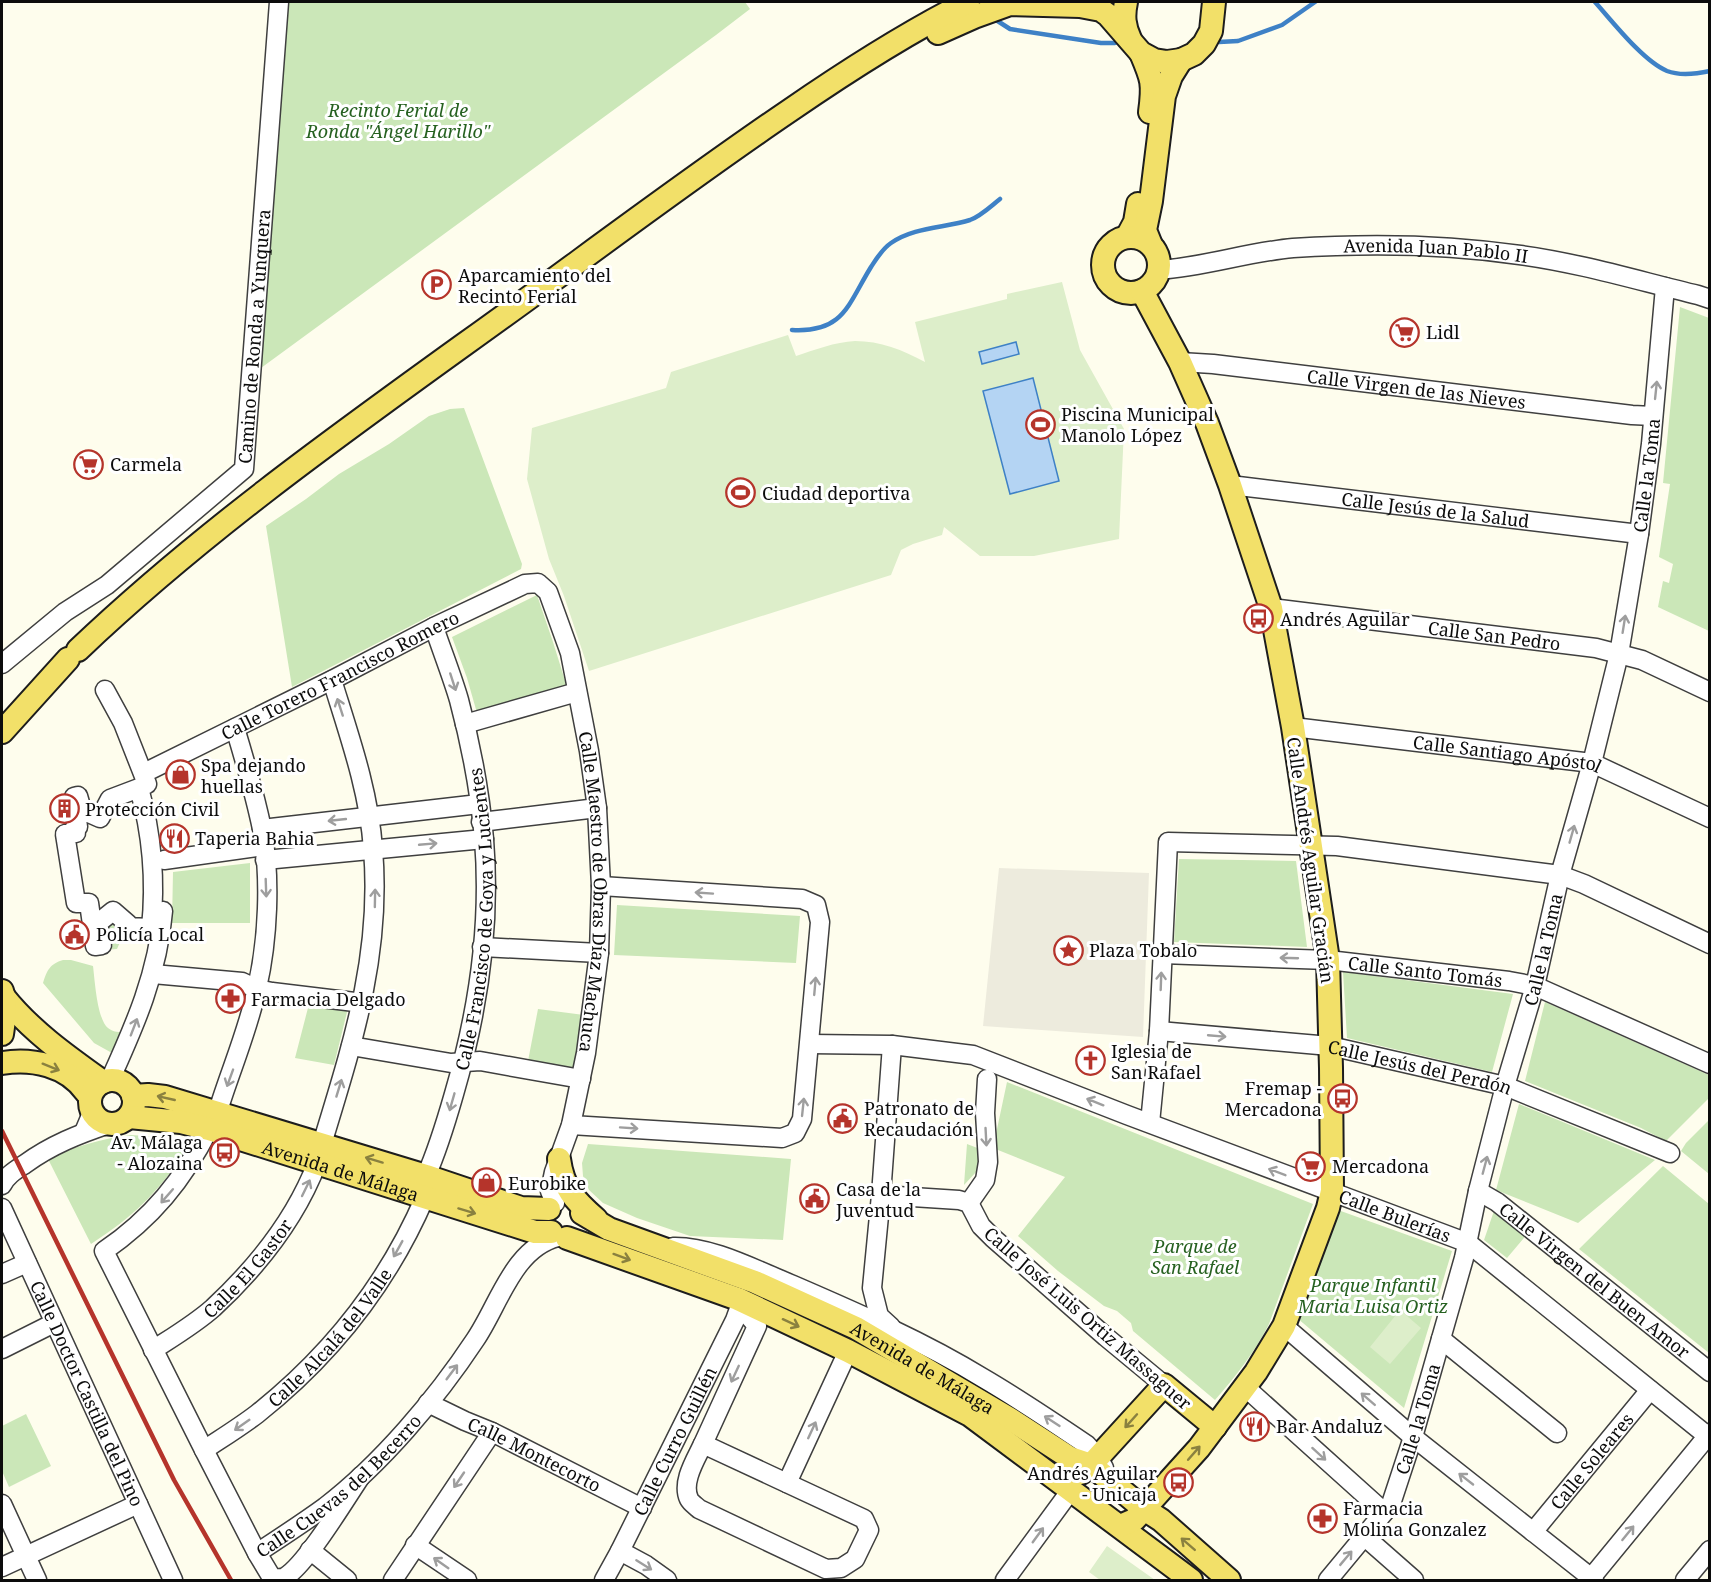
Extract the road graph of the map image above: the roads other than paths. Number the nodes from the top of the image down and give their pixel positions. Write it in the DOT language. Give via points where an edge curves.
graph roads {
  1 [pos="279,2"];
  2 [pos="933,2"];
  3 [pos="968,2"];
  4 [pos="1126,2"];
  5 [pos="1212,6"];
  6 [pos="1136,47"];
  7 [pos="1181,60"];
  8 [pos="657,204"];
  9 [pos="1127,237"];
  10 [pos="1151,245"];
  11 [pos="580,260"];
  12 [pos="1159,270"];
  13 [pos="1665,287"];
  14 [pos="1142,291"];
  15 [pos="1710,299"];
  16 [pos="1180,362"];
  17 [pos="1653,416"];
  18 [pos="1230,485"];
  19 [pos="1639,534"];
  20 [pos="538,583"];
  21 [pos="1271,608"];
  22 [pos="434,627"];
  23 [pos="1619,654"];
  24 [pos="2,664"];
  25 [pos="332,680"];
  26 [pos="105,690"];
  27 [pos="577,692"];
  28 [pos="1710,692"];
  29 [pos="465,724"];
  30 [pos="235,728"];
  31 [pos="1293,728"];
  32 [pos="3,731"];
  33 [pos="1592,763"];
  34 [pos="144,773"];
  35 [pos="597,808"];
  36 [pos="369,816"];
  37 [pos="1710,818"];
  38 [pos="481,821"];
  39 [pos="264,845"];
  40 [pos="1312,845"];
  41 [pos="373,849"];
  42 [pos="164,860"];
  43 [pos="1560,875"];
  44 [pos="601,886"];
  45 [pos="127,927"];
  46 [pos="1710,944"];
  47 [pos="482,947"];
  48 [pos="599,953"];
  49 [pos="1162,954"];
  50 [pos="1328,960"];
  51 [pos="153,974"];
  52 [pos="1534,987"];
  53 [pos="257,989"];
  54 [pos="3,992"];
  55 [pos="363,1003"];
  56 [pos="1159,1031"];
  57 [pos="2,1034"];
  58 [pos="810,1044"];
  59 [pos="351,1046"];
  60 [pos="892,1046"];
  61 [pos="1330,1046"];
  62 [pos="463,1062"];
  63 [pos="2,1063"];
  64 [pos="1710,1064"];
  65 [pos="582,1079"];
  66 [pos="987,1079"];
  67 [pos="1505,1086"];
  68 [pos="106,1105"];
  69 [pos="213,1121"];
  70 [pos="1150,1123"];
  71 [pos="571,1125"];
  72 [pos="1670,1153"];
  73 [pos="320,1154"];
  74 [pos="559,1159"];
  75 [pos="2,1185"];
  76 [pos="426,1186"];
  77 [pos="1332,1191"];
  78 [pos="1478,1191"];
  79 [pos="881,1195"];
  80 [pos="969,1203"];
  81 [pos="552,1206"];
  82 [pos="2,1208"];
  83 [pos="582,1213"];
  84 [pos="604,1226"];
  85 [pos="559,1236"];
  86 [pos="1468,1242"];
  87 [pos="656,1247"];
  88 [pos="27,1263"];
  89 [pos="2,1275"];
  90 [pos="872,1287"];
  91 [pos="739,1303"];
  92 [pos="842,1306"];
  93 [pos="54,1323"];
  94 [pos="1284,1326"];
  95 [pos="905,1336"];
  96 [pos="1440,1339"];
  97 [pos="2,1348"];
  98 [pos="153,1350"];
  99 [pos="848,1351"];
  100 [pos="1710,1372"];
  101 [pos="1164,1384"];
  102 [pos="1245,1387"];
  103 [pos="1650,1390"];
  104 [pos="428,1403"];
  105 [pos="1215,1426"];
  106 [pos="492,1432"];
  107 [pos="1557,1433"];
  108 [pos="1709,1436"];
  109 [pos="1413,1437"];
  110 [pos="703,1444"];
  111 [pos="204,1450"];
  112 [pos="1099,1467"];
  113 [pos="361,1476"];
  114 [pos="787,1483"];
  115 [pos="1071,1490"];
  116 [pos="2,1504"];
  117 [pos="138,1504"];
  118 [pos="642,1508"];
  119 [pos="1144,1509"];
  120 [pos="1384,1512"];
  121 [pos="1120,1526"];
  122 [pos="1533,1532"];
  123 [pos="1364,1536"];
  124 [pos="415,1545"];
  125 [pos="1710,1550"];
  126 [pos="310,1551"];
  127 [pos="621,1551"];
  128 [pos="257,1553"];
  129 [pos="26,1556"];
  130 [pos="2,1567"];
  131 [pos="1697,1575"];
  132 [pos="1592,1579"];
  133 [pos="1412,1580"];
  134 [pos="37,1581"];
  135 [pos="173,1581"];
  136 [pos="347,1581"];
  137 [pos="393,1581"];
  138 [pos="467,1581"];
  139 [pos="604,1581"];
  140 [pos="667,1581"];
  141 [pos="1005,1581"];
  142 [pos="1191,1581"];
  143 [pos="1229,1581"];
  144 [pos="1328,1581"];
  1 -- 24 [label="street, Camino de Ronda a Yunquera" via="244,469 107,585 65,612"];
  2 -- 8 [label="main road" via="854,50 710,152"];
  3 -- 8 [label="main road" via="925,23 832,81"];
  4 -- 6 [label="main road" via="1125,28"];
  5 -- 7 [label="main road" via="1211,31 1204,44"];
  6 -- 7 [label="main road" via="1154,60"];
  6 -- 9 [label="main road" via="1154,89 1135,222"];
  6 -- 11 [label="main road" via="1108,15 1080,6 1010,4 974,17 914,43 866,72"];
  7 -- 10 [label="main road" via="1164,96 1145,230"];
  8 -- 11 [label="main road"];
  9 -- 10 [label="main road"];
  9 -- 14 [label="main road" via="1107,250 1104,273 1118,290"];
  10 -- 12 [label="main road" via="1158,257"];
  11 -- 32 [label="main road" via="230,519 73,654"];
  12 -- 13 [label="street, Avenida Juan Pablo II" via="1290,248 1404,245 1522,255"];
  12 -- 14 [label="main road" via="1150,286"];
  13 -- 15 [label="street, Avenida Juan Pablo II"];
  17 -- 13 [label="street, Calle la Toma, one-way"];
  14 -- 16 [label="main road, Calle Andrés Aguilar Gracián"];
  16 -- 17 [label="street, Calle Virgen de las Nieves"];
  16 -- 18 [label="main road, Calle Andrés Aguilar Gracián"];
  17 -- 19 [label="street, Calle la Toma"];
  18 -- 19 [label="street, Calle Jesús de la Salud"];
  18 -- 21 [label="main road, Calle Andrés Aguilar Gracián"];
  23 -- 19 [label="street, Calle la Toma, one-way"];
  20 -- 22 [label="street, Calle Torero Francisco Romero" via="525,584"];
  20 -- 27 [label="street, Calle Maestro de Obras Díaz Machuca" via="548,592 570,653"];
  21 -- 23 [label="street, Calle San Pedro"];
  21 -- 31 [label="main road, Calle Andrés Aguilar Gracián"];
  22 -- 25 [label="street, Calle Torero Francisco Romero"];
  22 -- 29 [label="street, Calle Francisco de Goya y Lucientes, one-way"];
  23 -- 28 [label="street, Calle San Pedro" via="1642,660"];
  23 -- 33 [label="street, Calle la Toma"];
  25 -- 30 [label="street, Calle Torero Francisco Romero"];
  36 -- 25 [label="street, Calle El Gastor, one-way"];
  26 -- 34 [label="street"];
  27 -- 29 [label="street"];
  27 -- 35 [label="street, Calle Maestro de Obras Díaz Machuca"];
  29 -- 38 [label="street, Calle Francisco de Goya y Lucientes"];
  30 -- 34 [label="street, Calle Torero Francisco Romero"];
  30 -- 39 [label="street"];
  31 -- 33 [label="street, Calle Santiago Apóstol"];
  31 -- 40 [label="main road, Calle Andrés Aguilar Gracián"];
  33 -- 37 [label="street, Calle Santiago Apóstol"];
  43 -- 33 [label="street, Calle la Toma, one-way"];
  34 -- 42 [label="street"];
  35 -- 38 [label="street"];
  35 -- 44 [label="street, Calle Maestro de Obras Díaz Machuca"];
  36 -- 38 [label="street"];
  36 -- 39 [label="street, one-way"];
  36 -- 41 [label="street, Calle El Gastor"];
  41 -- 38 [label="street, one-way"];
  38 -- 47 [label="street, Calle Francisco de Goya y Lucientes" via="485,898"];
  39 -- 41 [label="street"];
  39 -- 42 [label="street"];
  39 -- 53 [label="street, one-way" via="267,908"];
  40 -- 43 [label="street"];
  40 -- 49 [label="street" via="1168,842"];
  40 -- 50 [label="main road, Calle Andrés Aguilar Gracián"];
  55 -- 41 [label="street, Calle El Gastor, one-way" via="373,942"];
  42 -- 51 [label="street" via="161,937"];
  43 -- 46 [label="street"];
  43 -- 52 [label="street, Calle la Toma"];
  44 -- 48 [label="street, Calle Maestro de Obras Díaz Machuca"];
  58 -- 44 [label="street, one-way" via="820,922 816,905 802,899"];
  45 -- 45 [label="street" via="151,928 153,910 152,848 139,788 110,799 100,818 82,810 78,796 74,797 78,827 76,833 66,834 76,903 89,903 95,946 102,945 98,923 113,911"];
  47 -- 48 [label="street"];
  47 -- 62 [label="street, Calle Francisco de Goya y Lucientes"];
  48 -- 65 [label="street, Calle Maestro de Obras Díaz Machuca"];
  50 -- 49 [label="street, Calle Santo Tomás, one-way"];
  56 -- 49 [label="street, one-way"];
  50 -- 52 [label="street, Calle Santo Tomás"];
  50 -- 61 [label="main road, Calle Andrés Aguilar Gracián"];
  51 -- 53 [label="street" via="242,982"];
  68 -- 51 [label="street, one-way"];
  52 -- 64 [label="street, Calle Santo Tomás"];
  52 -- 67 [label="street, Calle la Toma"];
  53 -- 55 [label="street"];
  53 -- 69 [label="street, one-way"];
  54 -- 57 [label="main road"];
  54 -- 68 [label="main road"];
  55 -- 59 [label="street, Calle El Gastor"];
  56 -- 61 [label="street, Calle Jesús del Perdón, one-way"];
  56 -- 70 [label="street"];
  58 -- 60 [label="street, Calle Bulerías"];
  71 -- 58 [label="street, one-way" via="782,1138 795,1133 802,1119"];
  59 -- 62 [label="street"];
  73 -- 59 [label="street, Calle El Gastor, one-way"];
  70 -- 60 [label="street, Calle Bulerías, one-way" via="973,1055"];
  60 -- 79 [label="street"];
  61 -- 67 [label="street, Calle Jesús del Perdón"];
  61 -- 77 [label="main road, Calle Andrés Aguilar Gracián"];
  62 -- 65 [label="street" via="480,1061"];
  62 -- 76 [label="street, Calle Francisco de Goya y Lucientes, one-way"];
  63 -- 68 [label="main road, one-way" via="24,1061 56,1068"];
  65 -- 71 [label="street, Calle Maestro de Obras Díaz Machuca"];
  66 -- 80 [label="street, one-way" via="985,1180"];
  67 -- 72 [label="street, Calle Jesús del Perdón"];
  78 -- 67 [label="street, Calle la Toma, one-way"];
  68 -- 69 [label="main road, Avenida de Málaga" via="181,1122"];
  68 -- 75 [label="street" via="7,1176"];
  69 -- 73 [label="main road, Avenida de Málaga"];
  69 -- 98 [label="street, Calle Cuevas del Becerro, one-way" via="174,1188 133,1229 104,1251"];
  77 -- 70 [label="street, Calle Bulerías, one-way"];
  71 -- 74 [label="street, Calle Maestro de Obras Díaz Machuca"];
  73 -- 76 [label="main road, Avenida de Málaga"];
  98 -- 73 [label="street, Calle El Gastor, one-way" via="212,1308 259,1258 288,1220"];
  74 -- 81 [label="street, Calle Maestro de Obras Díaz Machuca" via="550,1191"];
  74 -- 84 [label="main road" via="571,1194"];
  76 -- 81 [label="main road, Avenida de Málaga" via="521,1208"];
  76 -- 85 [label="main road, Avenida de Málaga, one-way" via="535,1232"];
  76 -- 111 [label="street, Calle Alcalá del Valle, one-way" via="418,1213 387,1270 348,1327 256,1415"];
  77 -- 86 [label="street, Calle Bulerías"];
  77 -- 94 [label="main road, Calle Andrés Aguilar Gracián"];
  78 -- 86 [label="street, Calle la Toma"];
  78 -- 100 [label="street, Calle Virgen del Buen Amor" via="1497,1202"];
  79 -- 80 [label="street"];
  79 -- 90 [label="street"];
  80 -- 101 [label="street, Calle José Luis Ortiz Massaguer" via="981,1226 993,1238"];
  81 -- 83 [label="main road" via="560,1201 570,1202"];
  81 -- 85 [label="main road" via="546,1221"];
  82 -- 88 [label="street, Calle Doctor Castilla del Pino"];
  83 -- 84 [label="main road, Avenida de Málaga"];
  83 -- 85 [label="main road" via="580,1229 572,1236"];
  84 -- 87 [label="main road, Avenida de Málaga"];
  85 -- 91 [label="main road, Avenida de Málaga, one-way"];
  104 -- 85 [label="street, Calle Cuevas del Becerro, one-way" via="476,1339 514,1269 538,1246"];
  86 -- 96 [label="street, Calle la Toma"];
  86 -- 103 [label="street, Calle Bulerías"];
  87 -- 92 [label="street" via="683,1246 720,1256"];
  87 -- 112 [label="main road, Avenida de Málaga" via="755,1282 856,1328 1070,1458"];
  88 -- 89 [label="street"];
  88 -- 93 [label="street, Calle Doctor Castilla del Pino"];
  90 -- 92 [label="street" via="862,1299"];
  90 -- 95 [label="street" via="879,1316"];
  91 -- 99 [label="main road, Avenida de Málaga, one-way"];
  91 -- 110 [label="street, one-way" via="757,1326"];
  91 -- 118 [label="street, Calle Curro Guillén"];
  92 -- 95 [label="street"];
  93 -- 97 [label="street"];
  93 -- 117 [label="street, Calle Doctor Castilla del Pino"];
  94 -- 102 [label="main road, Calle Andrés Aguilar Gracián"];
  109 -- 94 [label="street, one-way"];
  112 -- 95 [label="street, one-way" via="1087,1445 982,1377"];
  96 -- 107 [label="street"];
  96 -- 109 [label="street, Calle la Toma"];
  98 -- 111 [label="street, Calle Cuevas del Becerro"];
  114 -- 99 [label="street, one-way"];
  99 -- 115 [label="main road, Avenida de Málaga" via="970,1415"];
  101 -- 105 [label="main road, Calle José Luis Ortiz Massaguer"];
  101 -- 112 [label="main road, one-way"];
  102 -- 105 [label="main road, Calle Andrés Aguilar Gracián"];
  102 -- 120 [label="street, one-way"];
  103 -- 108 [label="street, Calle Bulerías"];
  103 -- 122 [label="street, Calle Soleares"];
  104 -- 106 [label="street, Calle Montecorto"];
  104 -- 113 [label="street, Calle Cuevas del Becerro"];
  119 -- 105 [label="main road, Calle Andrés Aguilar Gracián, one-way"];
  106 -- 118 [label="street, Calle Montecorto"];
  106 -- 124 [label="street, one-way"];
  132 -- 108 [label="street, one-way"];
  109 -- 120 [label="street, Calle la Toma" via="1391,1504"];
  122 -- 109 [label="street, one-way"];
  110 -- 114 [label="street"];
  110 -- 114 [label="street" via="686,1488 689,1501 699,1509 826,1569 840,1568 855,1559 869,1530 864,1519"];
  111 -- 128 [label="street, Calle Cuevas del Becerro"];
  112 -- 115 [label="main road" via="1079,1475"];
  112 -- 119 [label="main road, Avenida de Málaga"];
  113 -- 126 [label="street"];
  113 -- 128 [label="street, Calle Cuevas del Becerro" via="327,1506"];
  115 -- 121 [label="main road, Avenida de Málaga"];
  141 -- 115 [label="street, one-way"];
  116 -- 129 [label="street"];
  117 -- 129 [label="street"];
  117 -- 135 [label="street, Calle Doctor Castilla del Pino"];
  118 -- 127 [label="street, Calle Curro Guillén"];
  119 -- 121 [label="main road, Calle Andrés Aguilar Gracián" via="1134,1520"];
  143 -- 119 [label="main road, Avenida de Málaga, one-way"];
  120 -- 123 [label="street, Calle la Toma"];
  121 -- 142 [label="main road, Avenida de Málaga"];
  122 -- 132 [label="street"];
  123 -- 133 [label="street"];
  144 -- 123 [label="street, Calle la Toma, one-way"];
  124 -- 137 [label="street"];
  138 -- 124 [label="street, one-way"];
  125 -- 131 [label="street"];
  126 -- 128 [label="street" via="282,1578 272,1578"];
  126 -- 136 [label="street"];
  127 -- 139 [label="street, Calle Curro Guillén"];
  127 -- 140 [label="street, one-way"];
  129 -- 130 [label="street"];
  129 -- 134 [label="street"];
}
